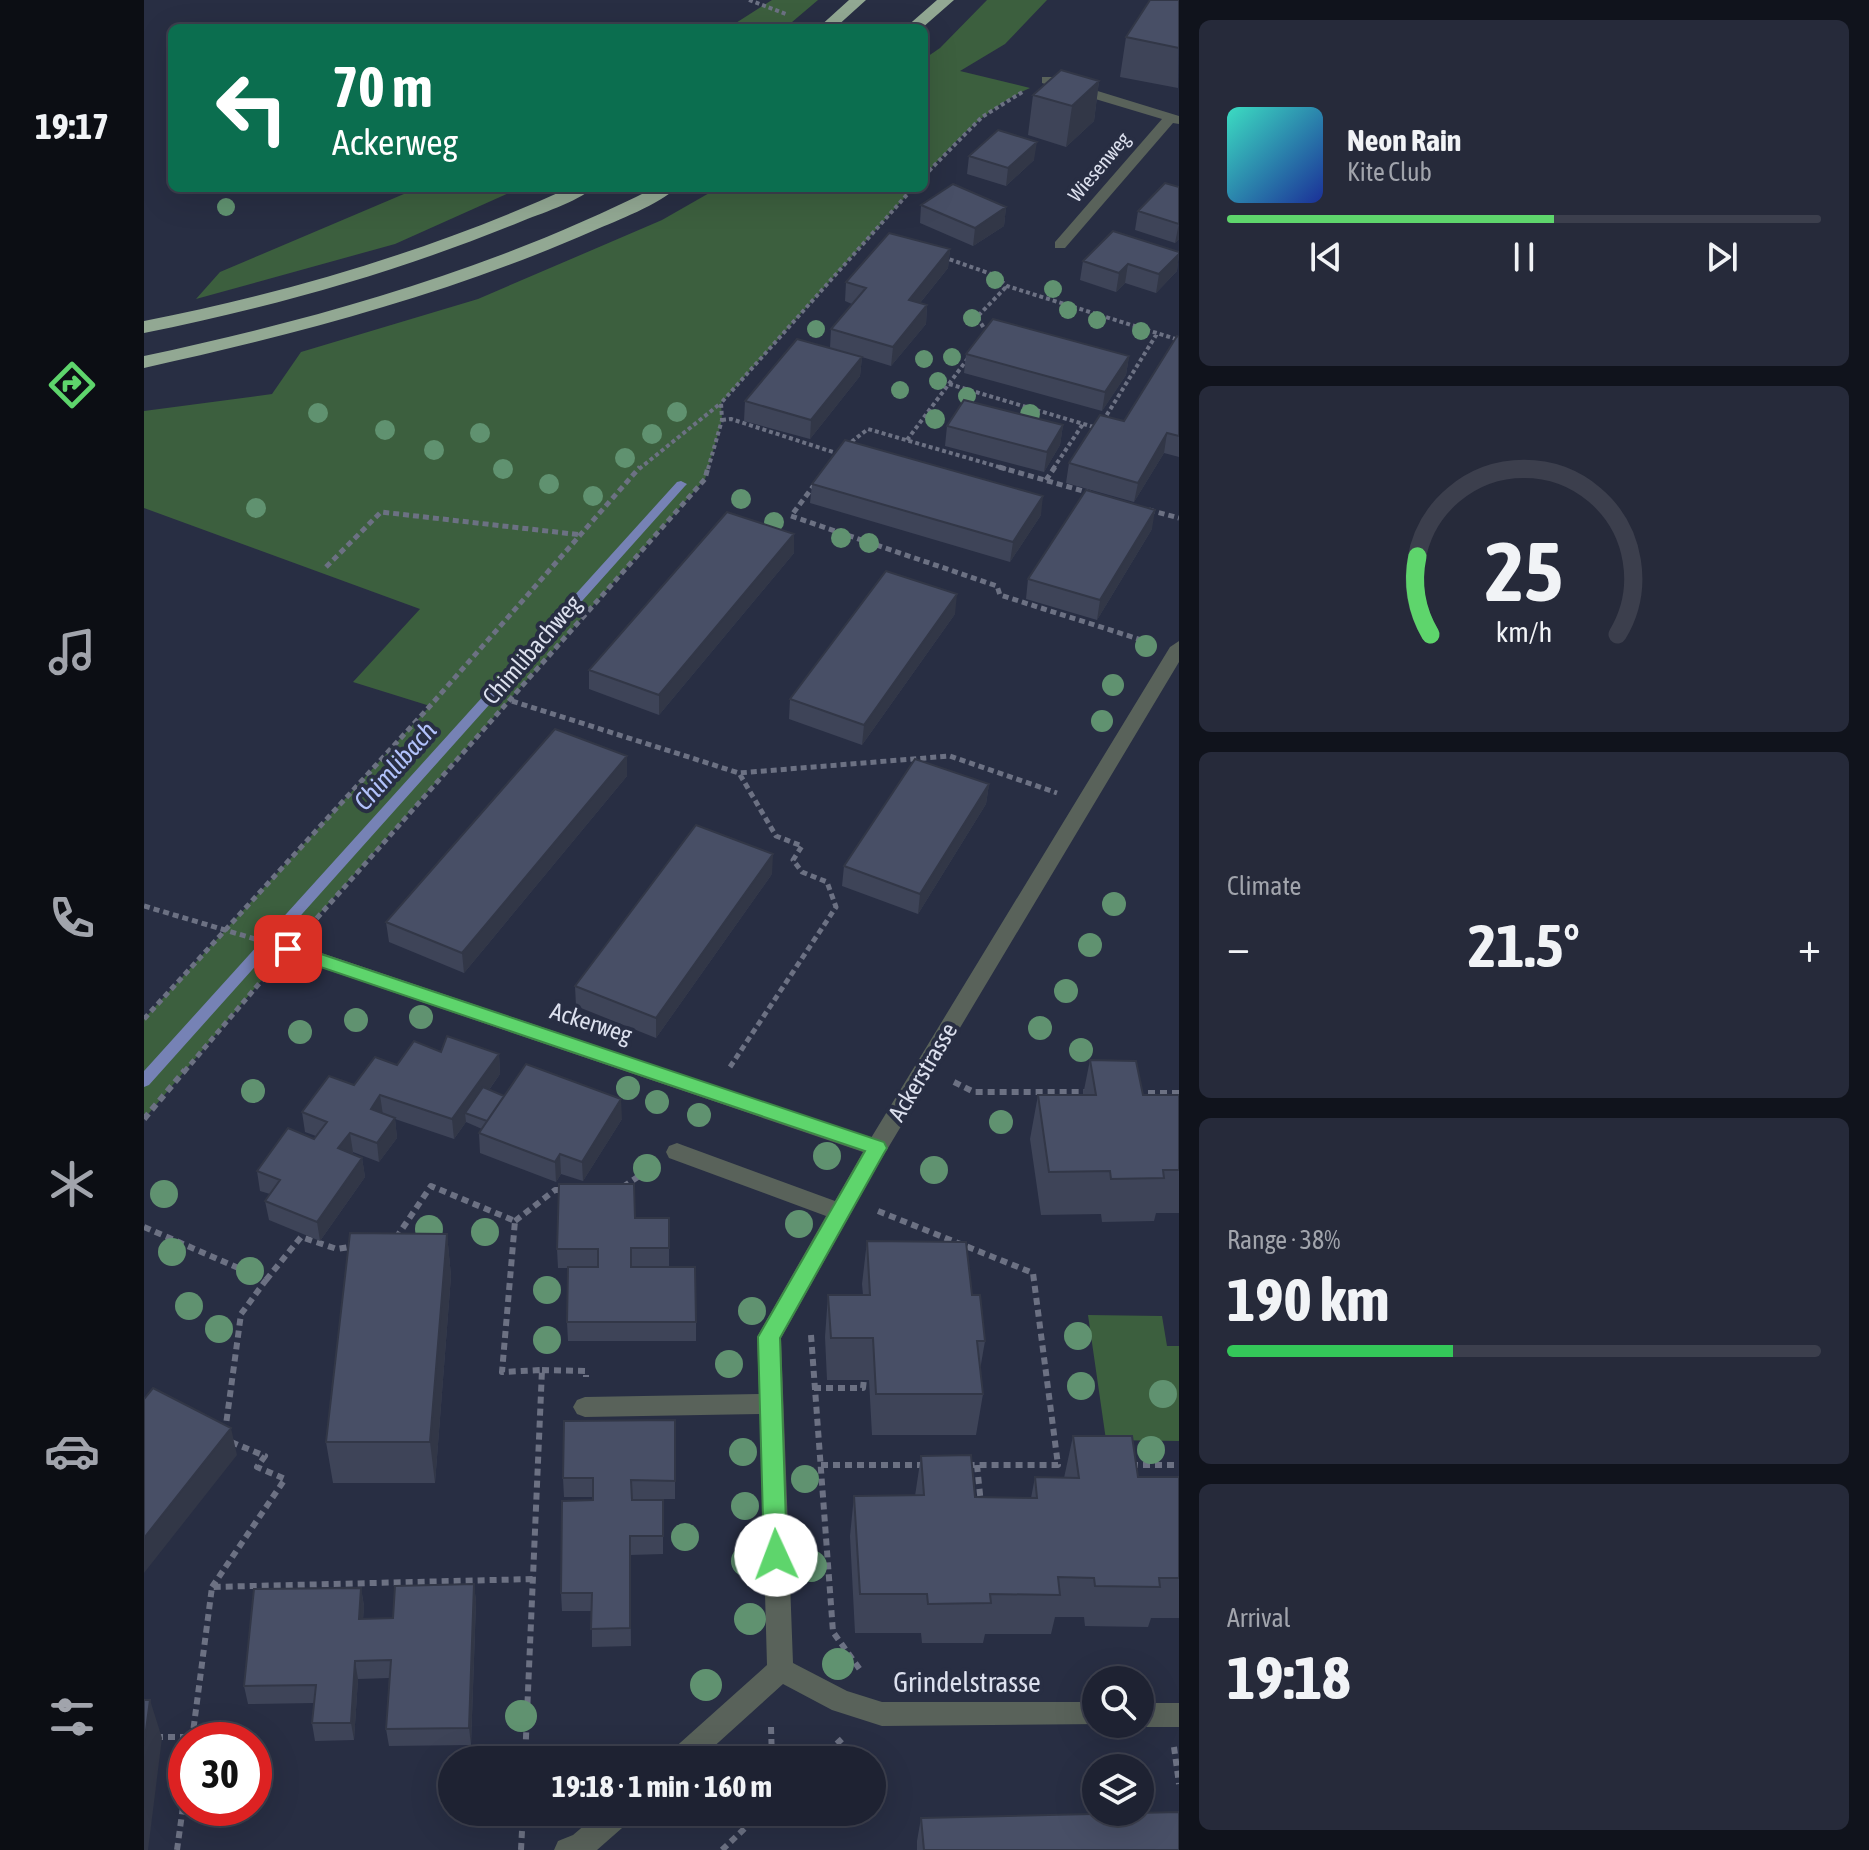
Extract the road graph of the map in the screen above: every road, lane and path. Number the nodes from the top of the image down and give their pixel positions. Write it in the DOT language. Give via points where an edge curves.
graph roads {
  1 [pos="749,0"];
  2 [pos="858,0"];
  3 [pos="946,0"];
  4 [pos="786,14"];
  5 [pos="831,24"];
  6 [pos="918,24"];
  7 [pos="1047,80"];
  8 [pos="1175,119"];
  9 [pos="928,172"];
  10 [pos="574,192"];
  11 [pos="659,192"];
  12 [pos="909,192"];
  13 [pos="873,233"];
  14 [pos="886,238"];
  15 [pos="1060,245"];
  16 [pos="940,256"];
  17 [pos="1007,286"];
  18 [pos="144,327"];
  19 [pos="1158,332"];
  20 [pos="1179,340"];
  21 [pos="980,342"];
  22 [pos="972,352"];
  23 [pos="144,362"];
  24 [pos="949,384"];
  25 [pos="721,403"];
  26 [pos="722,420"];
  27 [pos="1083,424"];
  28 [pos="907,440"];
  29 [pos="836,453"];
  30 [pos="827,466"];
  31 [pos="818,478"];
  32 [pos="1046,480"];
  33 [pos="1090,493"];
  34 [pos="1135,506"];
  35 [pos="1179,518"];
  36 [pos="583,535"];
  37 [pos="326,567"];
  38 [pos="1178,649"];
  39 [pos="512,701"];
  40 [pos="739,773"];
  41 [pos="1085,803"];
  42 [pos="144,906"];
  43 [pos="226,930"];
  44 [pos="288,949"];
  45 [pos="144,1019"];
  46 [pos="925,1068"];
  47 [pos="714,1091"];
  48 [pos="1069,1092"];
  49 [pos="1101,1092"];
  50 [pos="1132,1093"];
  51 [pos="1179,1093"];
  52 [pos="1071,1103"];
  53 [pos="144,1119"];
  54 [pos="877,1148"];
  55 [pos="677,1152"];
  56 [pos="569,1190"];
  57 [pos="613,1193"];
  58 [pos="844,1206"];
  59 [pos="515,1221"];
  60 [pos="144,1227"];
  61 [pos="381,1242"];
  62 [pos="367,1244"];
  63 [pos="266,1280"];
  64 [pos="786,1307"];
  65 [pos="864,1379"];
  66 [pos="814,1388"];
  67 [pos="771,1404"];
  68 [pos="585,1407"];
  69 [pos="821,1465"];
  70 [pos="930,1465"];
  71 [pos="961,1465"];
  72 [pos="977,1465"];
  73 [pos="1058,1465"];
  74 [pos="1072,1465"];
  75 [pos="1116,1465"];
  76 [pos="1130,1465"];
  77 [pos="1179,1465"];
  78 [pos="1133,1479"];
  79 [pos="981,1509"];
  80 [pos="534,1579"];
  81 [pos="212,1587"];
  82 [pos="833,1632"];
  83 [pos="780,1670"];
  84 [pos="1082,1714"];
  85 [pos="1154,1715"];
  86 [pos="1179,1715"];
  87 [pos="194,1722"];
  88 [pos="144,1737"];
  89 [pos="168,1738"];
  90 [pos="526,1746"];
  91 [pos="696,1746"];
  92 [pos="180,1826"];
  93 [pos="522,1826"];
  94 [pos="604,1826"];
  95 [pos="747,1826"];
  96 [pos="177,1850"];
  97 [pos="521,1850"];
  98 [pos="568,1850"];
  99 [pos="722,1850"];
  1 -- 4 [label="path"];
  2 -- 5 [label="highway"];
  3 -- 6 [label="highway"];
  7 -- 8 [label="street"];
  7 -- 9 [label="path" via="1003,100 971,124"];
  8 -- 15 [label="street, Wiesenweg"];
  10 -- 18 [label="highway" via="463,239 354,276"];
  11 -- 23 [label="highway" via="546,245 425,290 290,329"];
  12 -- 13 [label="path"];
  13 -- 14 [label="path"];
  13 -- 25 [label="path"];
  16 -- 17 [label="path" via="994,275"];
  17 -- 19 [label="path"];
  17 -- 21 [label="path" via="977,317 988,331"];
  19 -- 20 [label="path"];
  19 -- 27 [label="path" via="1099,428"];
  22 -- 24 [label="path"];
  24 -- 27 [label="path"];
  24 -- 28 [label="path"];
  25 -- 26 [label="path, Chimlibachweg"];
  25 -- 36 [label="path" via="642,465"];
  26 -- 29 [label="path"];
  26 -- 39 [label="path, Chimlibachweg" via="705,479"];
  27 -- 32 [label="path"];
  28 -- 29 [label="path" via="868,429"];
  28 -- 32 [label="path"];
  29 -- 30 [label="path"];
  31 -- 38 [label="path" via="791,516 997,586 1000,595"];
  32 -- 33 [label="path"];
  34 -- 35 [label="path"];
  36 -- 37 [label="path" via="381,512"];
  36 -- 43 [label="path"];
  38 -- 41 [label="street, Ackerstrasse"];
  39 -- 40 [label="path"];
  39 -- 44 [label="path, Chimlibachweg"];
  40 -- 41 [label="path" via="950,756"];
  40 -- 47 [label="path" via="776,836 802,846 793,860 802,872 827,882 836,907"];
  41 -- 46 [label="street, Ackerstrasse"];
  42 -- 43 [label="path"];
  43 -- 45 [label="path"];
  44 -- 47 [label="street, Ackerweg"];
  44 -- 53 [label="path, Chimlibachweg"];
  46 -- 48 [label="path" via="974,1092"];
  46 -- 54 [label="street, Ackerstrasse"];
  47 -- 54 [label="street, Ackerweg"];
  48 -- 49 [label="path"];
  48 -- 52 [label="path"];
  50 -- 51 [label="path"];
  54 -- 58 [label="street, Ackerstrasse"];
  55 -- 57 [label="path"];
  55 -- 58 [label="street"];
  56 -- 59 [label="path" via="555,1190"];
  58 -- 64 [label="street, Ackerstrasse"];
  58 -- 73 [label="path" via="1033,1273"];
  59 -- 61 [label="path" via="431,1186 396,1239"];
  59 -- 80 [label="path" via="502,1372 542,1370"];
  60 -- 63 [label="path"];
  62 -- 63 [label="path" via="337,1249 301,1237"];
  63 -- 81 [label="path" via="241,1314 225,1439 265,1456 257,1467 285,1479"];
  64 -- 66 [label="path" via="810,1323"];
  64 -- 67 [label="street, Ackerstrasse" via="769,1337"];
  65 -- 66 [label="path" via="863,1388"];
  66 -- 69 [label="path"];
  67 -- 68 [label="street"];
  67 -- 83 [label="street, Ackerstrasse"];
  69 -- 70 [label="path"];
  69 -- 82 [label="path"];
  71 -- 72 [label="path"];
  72 -- 73 [label="path"];
  72 -- 79 [label="path"];
  73 -- 74 [label="path"];
  75 -- 76 [label="path"];
  76 -- 77 [label="path"];
  76 -- 78 [label="path"];
  80 -- 81 [label="path"];
  80 -- 90 [label="path"];
  81 -- 87 [label="path"];
  83 -- 84 [label="street, Grindelstrasse" via="841,1701 882,1714"];
  83 -- 91 [label="street"];
  85 -- 86 [label="street"];
  88 -- 89 [label="path"];
  92 -- 96 [label="path"];
  93 -- 97 [label="path"];
  94 -- 98 [label="street"];
  95 -- 99 [label="path"];
}
